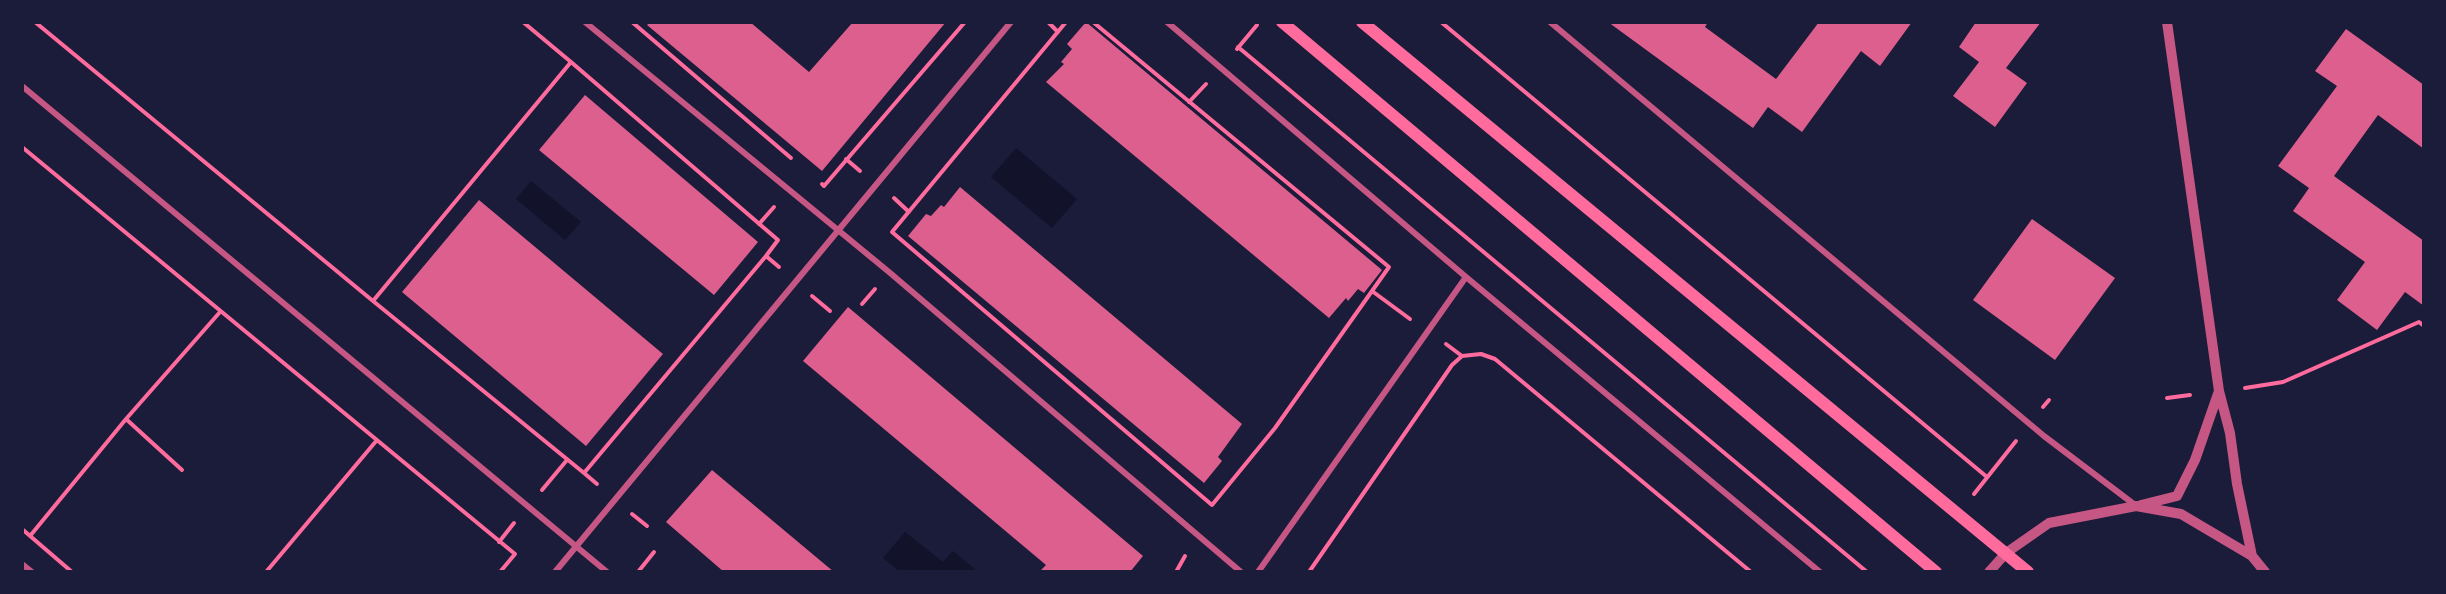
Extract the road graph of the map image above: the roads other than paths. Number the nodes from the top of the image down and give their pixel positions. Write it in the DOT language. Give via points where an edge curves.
graph roads {
  1 [pos="585,22"];
  2 [pos="1011,22"];
  3 [pos="1167,22"];
  4 [pos="1282,22"];
  5 [pos="1362,22"];
  6 [pos="1550,22"];
  7 [pos="2167,22"];
  8 [pos="22,86"];
  9 [pos="837,229"];
  10 [pos="1466,277"];
  11 [pos="2219,391"];
  12 [pos="2136,506"];
  13 [pos="576,546"];
  14 [pos="2006,553"];
  15 [pos="2252,556"];
  16 [pos="22,564"];
  17 [pos="32,572"];
  18 [pos="555,572"];
  19 [pos="607,572"];
  20 [pos="1242,572"];
  21 [pos="1258,572"];
  22 [pos="1820,572"];
  23 [pos="1936,572"];
  24 [pos="1989,572"];
  25 [pos="2028,572"];
  26 [pos="2265,572"];
  1 -- 9 [label="street"];
  2 -- 9 [label="street"];
  3 -- 10 [label="street"];
  4 -- 23 [label="main road"];
  5 -- 14 [label="main road"];
  6 -- 12 [label="street" via="2030,424"];
  7 -- 11 [label="street"];
  8 -- 13 [label="street"];
  9 -- 13 [label="street"];
  9 -- 20 [label="street"];
  10 -- 21 [label="street"];
  10 -- 22 [label="street"];
  11 -- 12 [label="street" via="2195,460 2177,496"];
  11 -- 15 [label="street"];
  12 -- 14 [label="street" via="2049,523"];
  12 -- 15 [label="street" via="2181,514"];
  13 -- 18 [label="street"];
  13 -- 19 [label="street"];
  14 -- 24 [label="street"];
  14 -- 25 [label="main road"];
  15 -- 26 [label="street"];
  16 -- 17 [label="street"];
}
